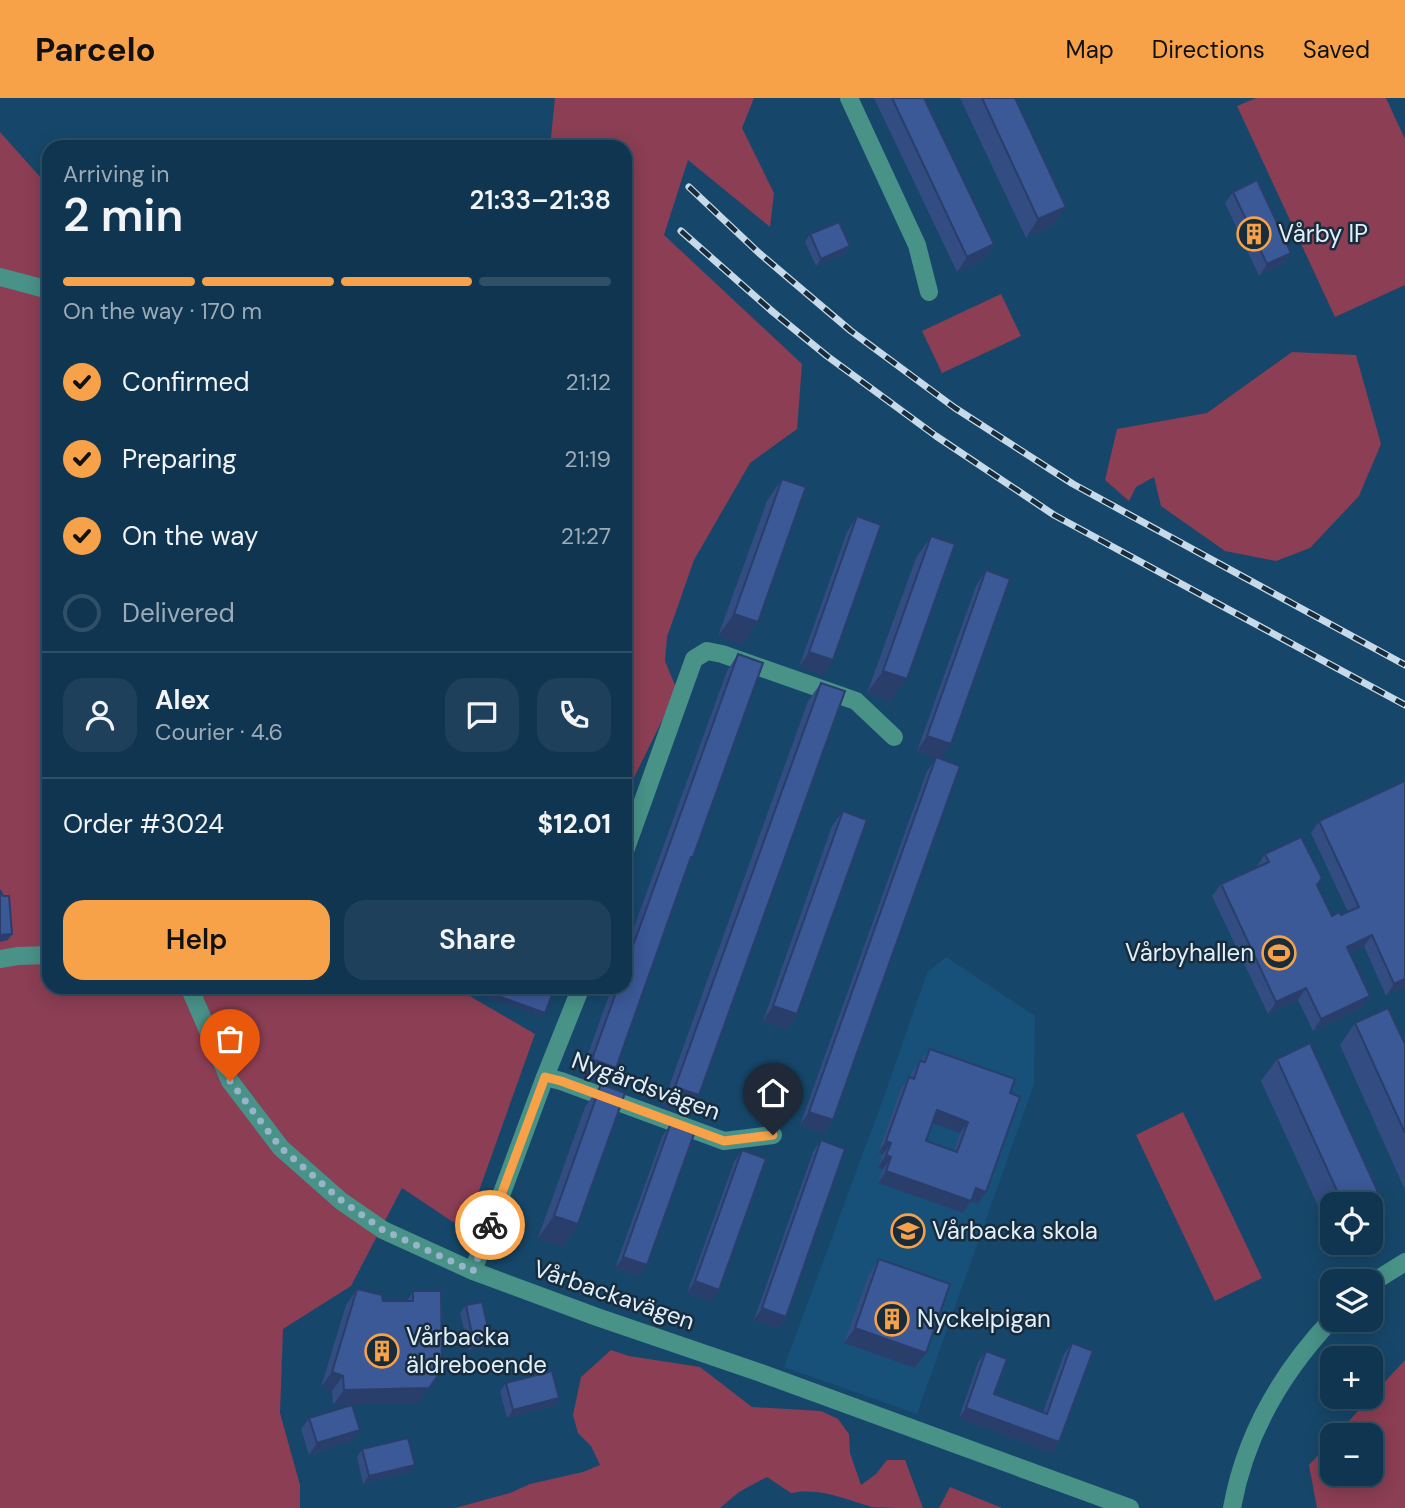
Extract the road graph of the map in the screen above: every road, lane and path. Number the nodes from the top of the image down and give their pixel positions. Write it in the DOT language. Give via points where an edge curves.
graph roads {
  1 [pos="849,98"];
  2 [pos="0,277"];
  3 [pos="42,288"];
  4 [pos="929,292"];
  5 [pos="894,737"];
  6 [pos="632,832"];
  7 [pos="42,955"];
  8 [pos="0,960"];
  9 [pos="192,994"];
  10 [pos="578,994"];
  11 [pos="545,1077"];
  12 [pos="773,1135"];
  13 [pos="1405,1262"];
  14 [pos="473,1271"];
  15 [pos="1383,1276"];
  16 [pos="1322,1332"];
  17 [pos="1130,1508"];
  18 [pos="1232,1508"];
  1 -- 4 [label="street" via="917,244"];
  2 -- 3 [label="street"];
  5 -- 6 [label="street" via="856,701 707,651 694,659"];
  7 -- 8 [label="street"];
  9 -- 14 [label="street, Vårbackavägen" via="230,1081 281,1148 383,1230"];
  10 -- 11 [label="street"];
  11 -- 12 [label="street, Nygårdsvägen" via="724,1141"];
  11 -- 14 [label="street"];
  13 -- 15 [label="street"];
  14 -- 17 [label="street, Vårbackavägen"];
  16 -- 18 [label="street" via="1274,1392 1245,1460"];
}
